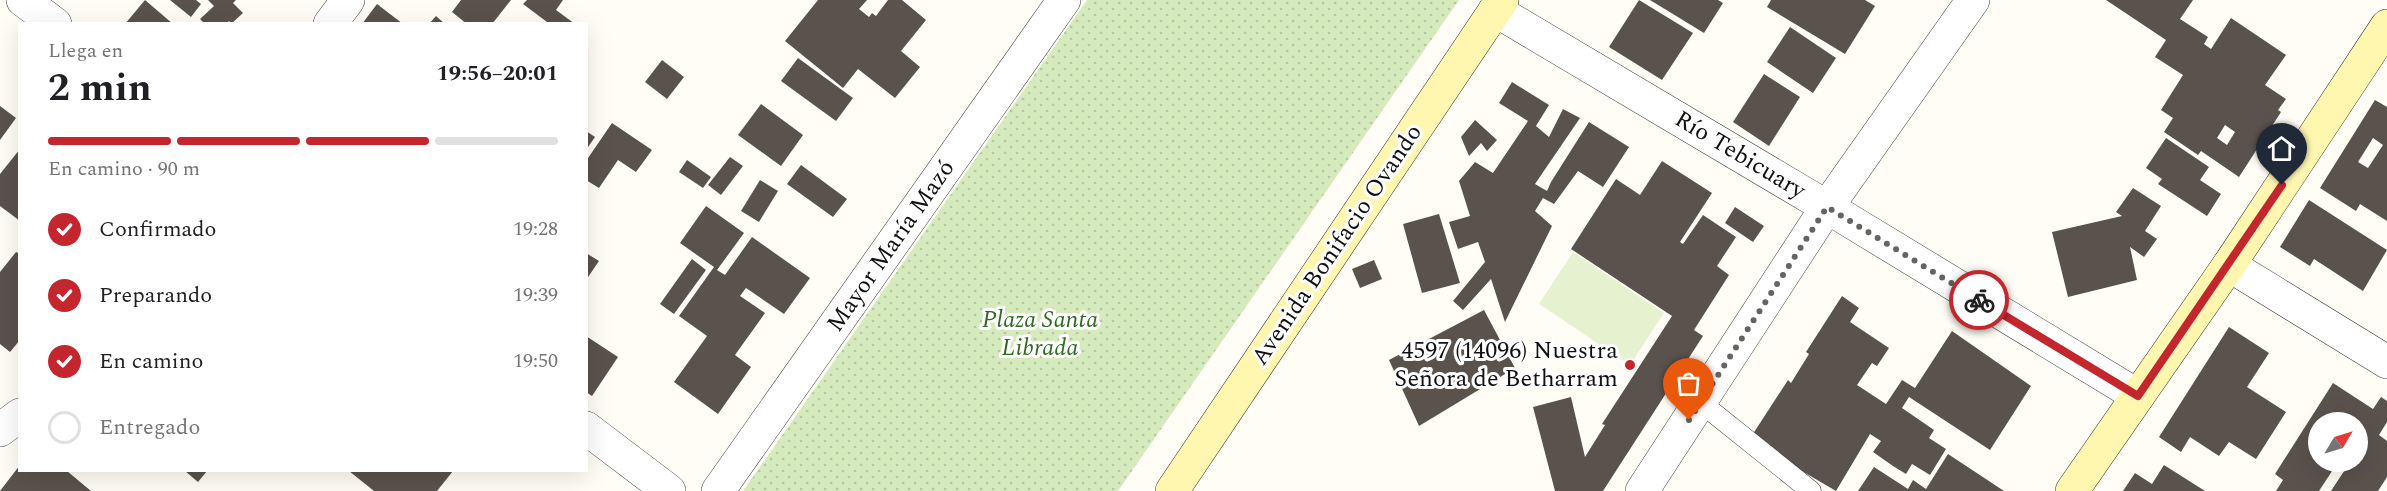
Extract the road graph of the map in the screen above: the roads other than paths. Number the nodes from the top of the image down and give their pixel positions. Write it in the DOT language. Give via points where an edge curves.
graph roads {
  1 [pos="23,0"];
  2 [pos="348,0"];
  3 [pos="1064,0"];
  4 [pos="1973,0"];
  5 [pos="1499,5"];
  6 [pos="52,22"];
  7 [pos="332,22"];
  8 [pos="2387,26"];
  9 [pos="1827,207"];
  10 [pos="2229,265"];
  11 [pos="2387,362"];
  12 [pos="2138,396"];
  13 [pos="1700,402"];
  14 [pos="18,416"];
  15 [pos="0,430"];
  16 [pos="588,430"];
  17 [pos="669,491"];
  18 [pos="718,491"];
  19 [pos="1172,491"];
  20 [pos="1642,491"];
  21 [pos="1811,491"];
  22 [pos="2072,491"];
  1 -- 6 [label="street"];
  2 -- 7 [label="street"];
  3 -- 18 [label="street, Mayor María Mazó"];
  4 -- 9 [label="street"];
  5 -- 9 [label="street, Río Tebicuary"];
  5 -- 19 [label="main road, Avenida Bonifacio Ovando"];
  8 -- 10 [label="main road"];
  9 -- 12 [label="street, Río Tebicuary"];
  9 -- 13 [label="street"];
  10 -- 11 [label="street"];
  10 -- 12 [label="main road"];
  12 -- 22 [label="main road"];
  13 -- 20 [label="street"];
  13 -- 21 [label="lane"];
  14 -- 15 [label="street"];
  16 -- 17 [label="street"];
}
